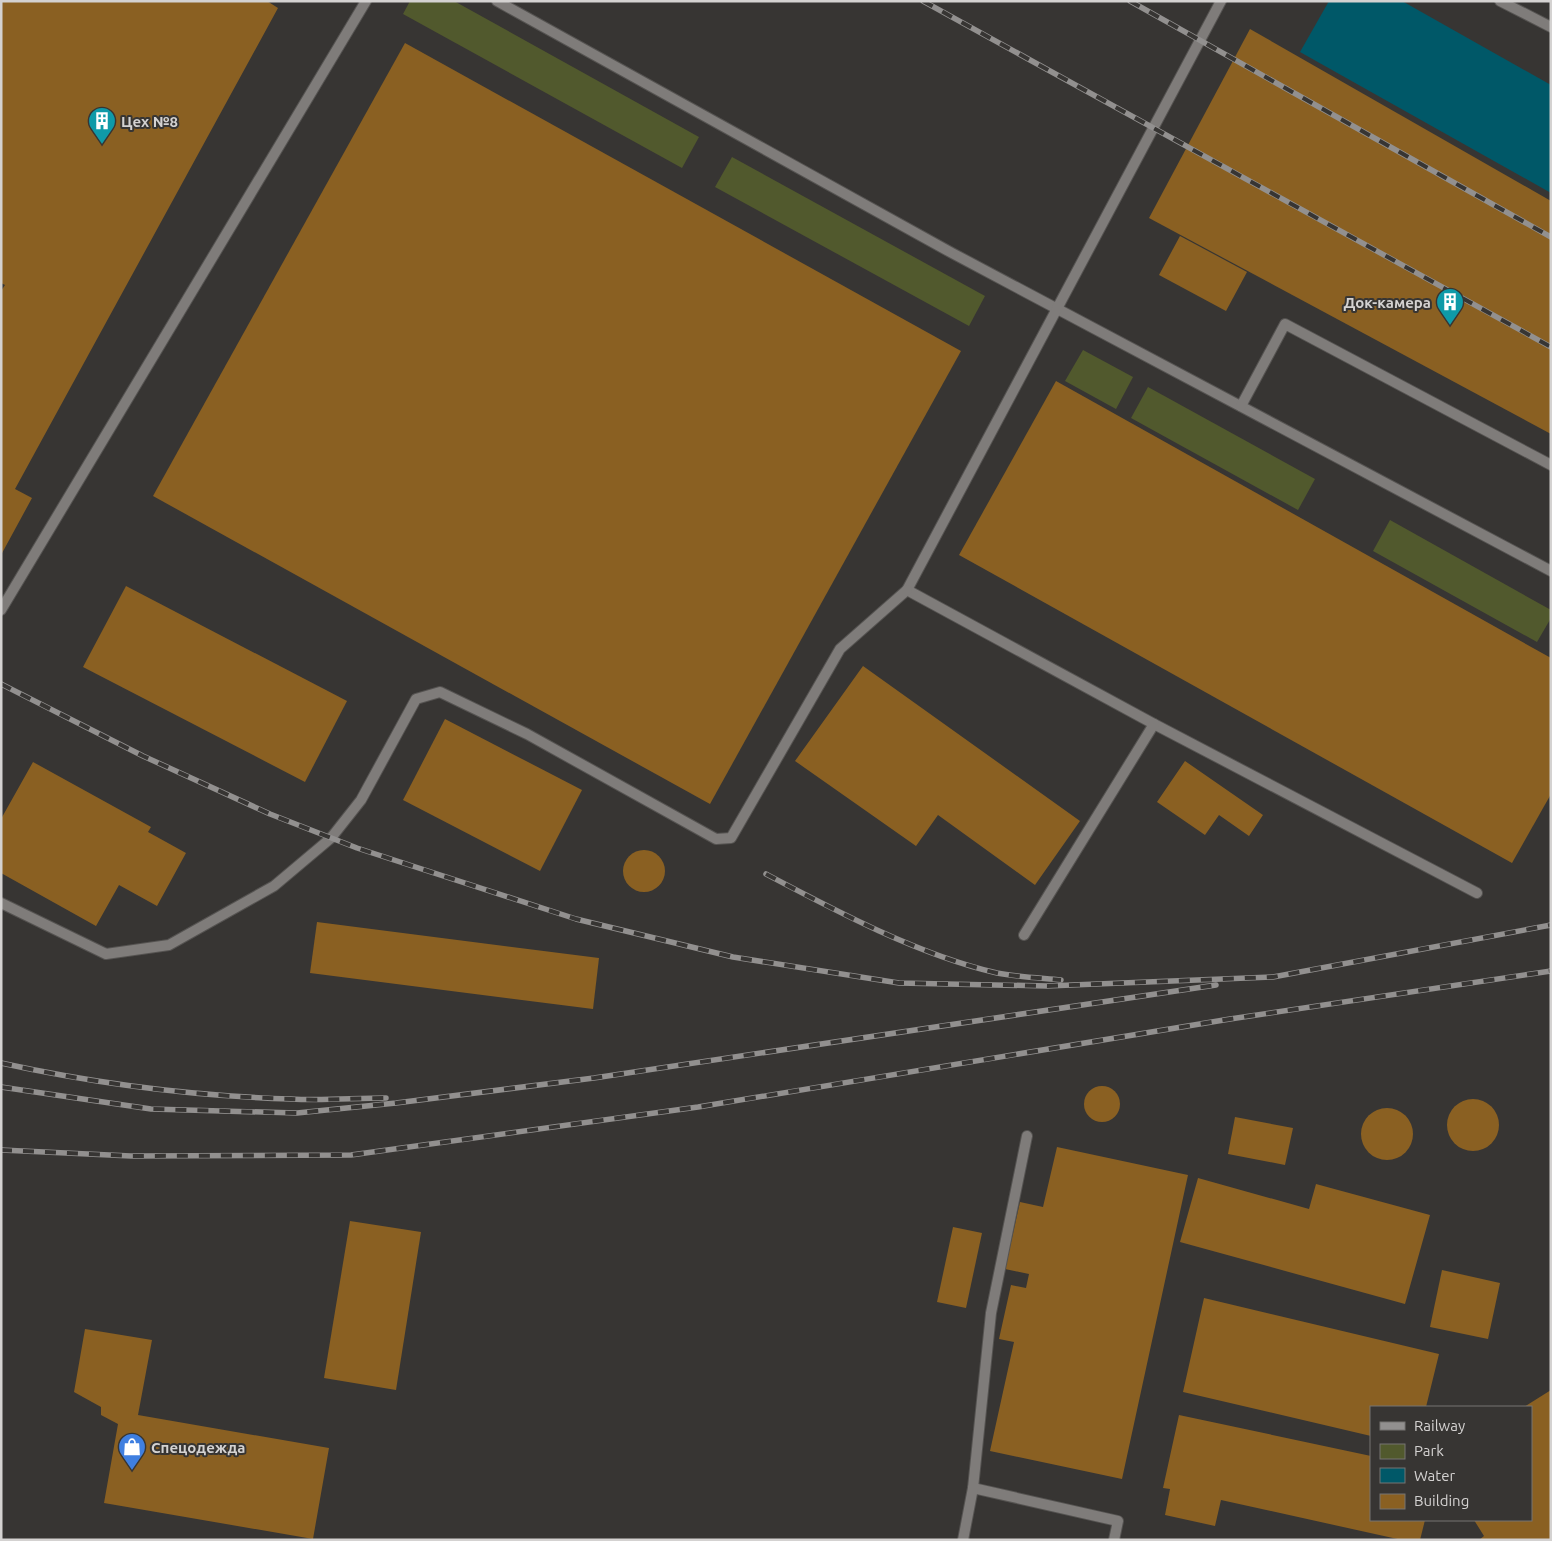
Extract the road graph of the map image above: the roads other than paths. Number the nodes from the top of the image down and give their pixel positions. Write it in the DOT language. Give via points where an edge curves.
graph roads {
  1 [pos="366,1"];
  2 [pos="497,1"];
  3 [pos="1221,1"];
  4 [pos="1500,1"];
  5 [pos="1551,27"];
  6 [pos="1057,309"];
  7 [pos="1241,406"];
  8 [pos="1551,465"];
  9 [pos="1551,571"];
  10 [pos="907,590"];
  11 [pos="1,610"];
  12 [pos="1154,724"];
  13 [pos="1477,893"];
  14 [pos="1,903"];
  15 [pos="1024,935"];
  16 [pos="1027,1136"];
  17 [pos="973,1488"];
  18 [pos="963,1540"];
  19 [pos="1114,1540"];
  1 -- 11 [label="lane"];
  2 -- 6 [label="lane"];
  3 -- 6 [label="lane"];
  4 -- 5 [label="lane"];
  6 -- 7 [label="lane"];
  6 -- 10 [label="lane"];
  7 -- 8 [label="lane" via="1285,324"];
  7 -- 9 [label="lane"];
  10 -- 12 [label="lane"];
  10 -- 14 [label="lane" via="840,649 731,838 716,839 527,734 440,692 416,699 361,800 331,838 274,886 169,945 106,954"];
  12 -- 13 [label="lane"];
  12 -- 15 [label="lane"];
  16 -- 17 [label="lane" via="991,1313"];
  17 -- 18 [label="lane"];
  17 -- 19 [label="lane" via="1118,1521"];
}
